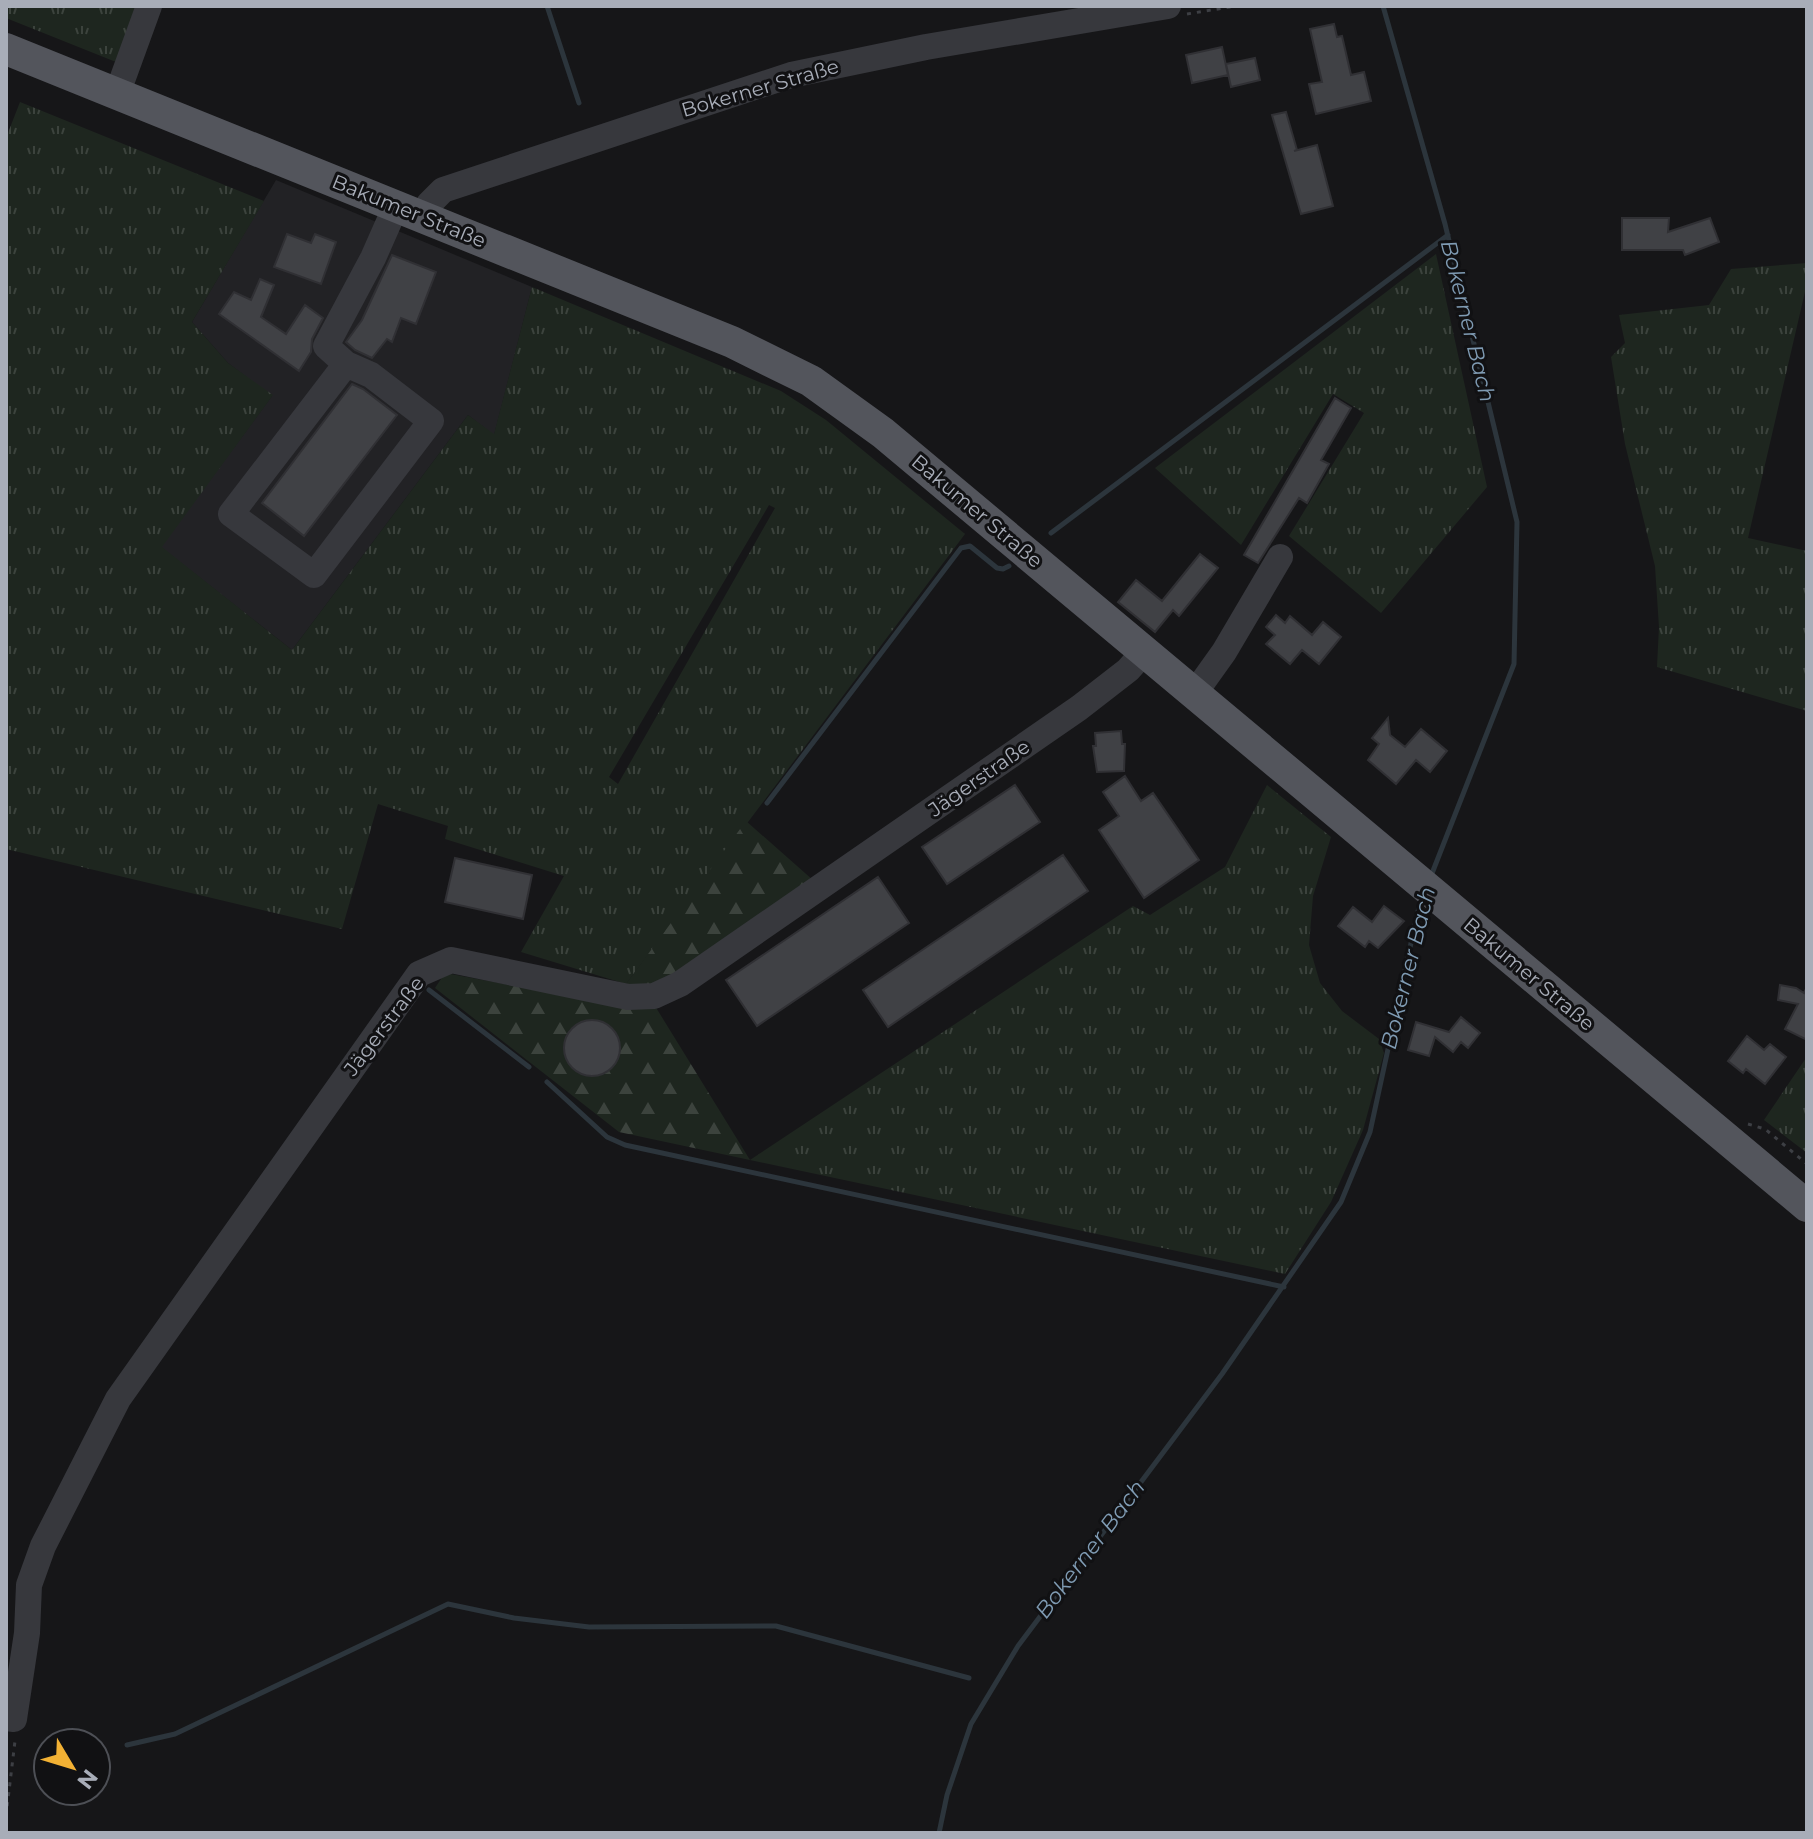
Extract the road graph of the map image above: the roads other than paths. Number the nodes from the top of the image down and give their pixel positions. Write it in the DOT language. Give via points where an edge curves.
graph roads {
  1 [pos="149,6"];
  2 [pos="1171,11"];
  3 [pos="6,49"];
  4 [pos="117,94"];
  5 [pos="409,212"];
  6 [pos="346,364"];
  7 [pos="1280,557"];
  8 [pos="1144,652"];
  9 [pos="1194,694"];
  10 [pos="1807,1206"];
  11 [pos="10,1719"];
  1 -- 4 [label="street"];
  2 -- 5 [label="street, Bokerner Straße" via="926,47 791,75 443,190 429,204"];
  3 -- 4 [label="main road, Bakumer Straße"];
  4 -- 5 [label="main road, Bakumer Straße"];
  5 -- 6 [label="street, Bokerner Straße" via="373,258 326,346"];
  5 -- 8 [label="main road, Bakumer Straße" via="732,342 811,381 883,433"];
  6 -- 6 [label="street" via="231,514 314,575 431,421 371,375"];
  7 -- 9 [label="street"];
  8 -- 9 [label="main road, Bakumer Straße"];
  8 -- 11 [label="street, Jägerstraße" via="1066,717 680,984 654,996 628,997 451,960 419,974 118,1399 43,1546 29,1585 27,1633"];
  9 -- 10 [label="main road, Bakumer Straße"];
}
